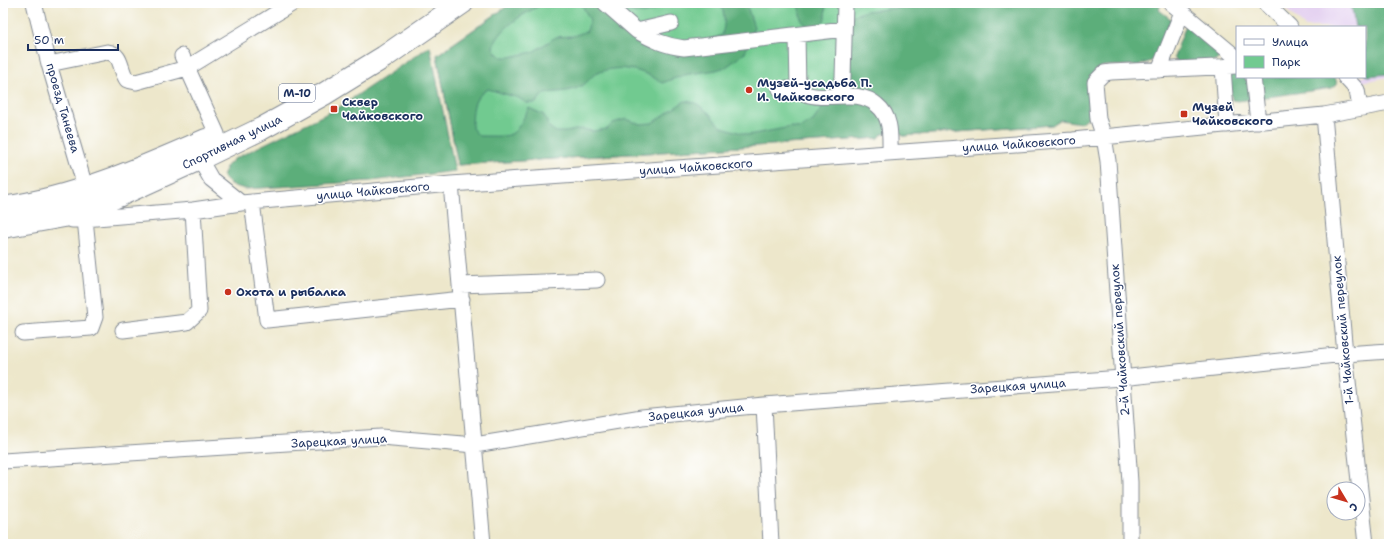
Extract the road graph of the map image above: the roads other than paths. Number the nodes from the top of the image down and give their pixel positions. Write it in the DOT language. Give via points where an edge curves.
graph roads {
  1 [pos="34,3"];
  2 [pos="293,3"];
  3 [pos="438,3"];
  4 [pos="462,3"];
  5 [pos="604,3"];
  6 [pos="845,3"];
  7 [pos="1265,3"];
  8 [pos="1176,8"];
  9 [pos="670,23"];
  10 [pos="1288,26"];
  11 [pos="844,29"];
  12 [pos="637,31"];
  13 [pos="797,35"];
  14 [pos="1236,57"];
  15 [pos="185,62"];
  16 [pos="49,64"];
  17 [pos="1230,66"];
  18 [pos="1159,70"];
  19 [pos="1253,78"];
  20 [pos="1346,78"];
  21 [pos="780,89"];
  22 [pos="798,89"];
  23 [pos="843,96"];
  24 [pos="1389,103"];
  25 [pos="1360,108"];
  26 [pos="1324,115"];
  27 [pos="1258,122"];
  28 [pos="1227,125"];
  29 [pos="217,134"];
  30 [pos="1104,137"];
  31 [pos="196,152"];
  32 [pos="890,153"];
  33 [pos="452,184"];
  34 [pos="247,203"];
  35 [pos="86,206"];
  36 [pos="3,208"];
  37 [pos="193,210"];
  38 [pos="3,227"];
  39 [pos="597,280"];
  40 [pos="461,292"];
  41 [pos="123,330"];
  42 [pos="23,333"];
  43 [pos="1389,351"];
  44 [pos="1345,354"];
  45 [pos="1121,378"];
  46 [pos="764,405"];
  47 [pos="475,445"];
  48 [pos="3,461"];
  49 [pos="483,544"];
  50 [pos="771,544"];
  51 [pos="1130,544"];
  52 [pos="1366,544"];
  1 -- 16 [label="street, проезд Танеева"];
  2 -- 15 [label="street"];
  3 -- 29 [label="highway, Спортивная улица / М-10" via="326,77"];
  4 -- 31 [label="highway, Спортивная улица / М-10" via="384,57 324,94 261,129"];
  5 -- 12 [label="street"];
  6 -- 11 [label="street"];
  7 -- 10 [label="street"];
  8 -- 14 [label="street"];
  8 -- 18 [label="street"];
  9 -- 12 [label="street"];
  11 -- 13 [label="street"];
  11 -- 23 [label="street" via="841,83"];
  12 -- 13 [label="street" via="669,47 684,48"];
  13 -- 22 [label="street"];
  15 -- 16 [label="street" via="131,82 124,76 118,56 114,52"];
  15 -- 29 [label="street"];
  16 -- 35 [label="street, проезд Танеева"];
  17 -- 18 [label="street"];
  17 -- 28 [label="street"];
  18 -- 30 [label="street, 2-й Чайковский переулок" via="1111,72 1099,76 1095,82 1095,92 1098,119"];
  19 -- 27 [label="street"];
  20 -- 25 [label="street" via="1357,90"];
  21 -- 22 [label="street"];
  22 -- 23 [label="street" via="808,95"];
  23 -- 32 [label="street" via="869,98 880,107 888,118"];
  24 -- 25 [label="street, улица Чайковского"];
  25 -- 26 [label="street, улица Чайковского"];
  26 -- 27 [label="street, улица Чайковского"];
  26 -- 44 [label="street, 1-й Чайковский переулок"];
  27 -- 28 [label="street, улица Чайковского"];
  28 -- 30 [label="street, улица Чайковского"];
  29 -- 31 [label="highway, Спортивная улица / М-10"];
  30 -- 32 [label="street, улица Чайковского"];
  30 -- 45 [label="street, 2-й Чайковский переулок" via="1108,161"];
  31 -- 34 [label="street" via="211,179"];
  31 -- 35 [label="highway, Спортивная улица / М-10"];
  32 -- 33 [label="street, улица Чайковского"];
  33 -- 34 [label="street, улица Чайковского"];
  33 -- 40 [label="street"];
  34 -- 37 [label="street, улица Чайковского"];
  34 -- 40 [label="street" via="267,320"];
  35 -- 36 [label="highway, Спортивная улица / М-10" via="52,199"];
  35 -- 37 [label="street, улица Чайковского"];
  35 -- 38 [label="highway, Спортивная улица / М-10" via="64,216"];
  35 -- 42 [label="street, проезд Танеева" via="95,316 91,328"];
  37 -- 41 [label="street" via="199,311 187,322"];
  39 -- 40 [label="street"];
  40 -- 47 [label="street"];
  43 -- 44 [label="street, Зарецкая улица"];
  44 -- 45 [label="street, Зарецкая улица"];
  44 -- 52 [label="street, 1-й Чайковский переулок"];
  45 -- 46 [label="street, Зарецкая улица"];
  45 -- 51 [label="street, 2-й Чайковский переулок" via="1130,482"];
  46 -- 47 [label="street, Зарецкая улица" via="642,417"];
  46 -- 50 [label="street"];
  47 -- 48 [label="street, Зарецкая улица" via="381,437"];
  47 -- 49 [label="street"];
}
